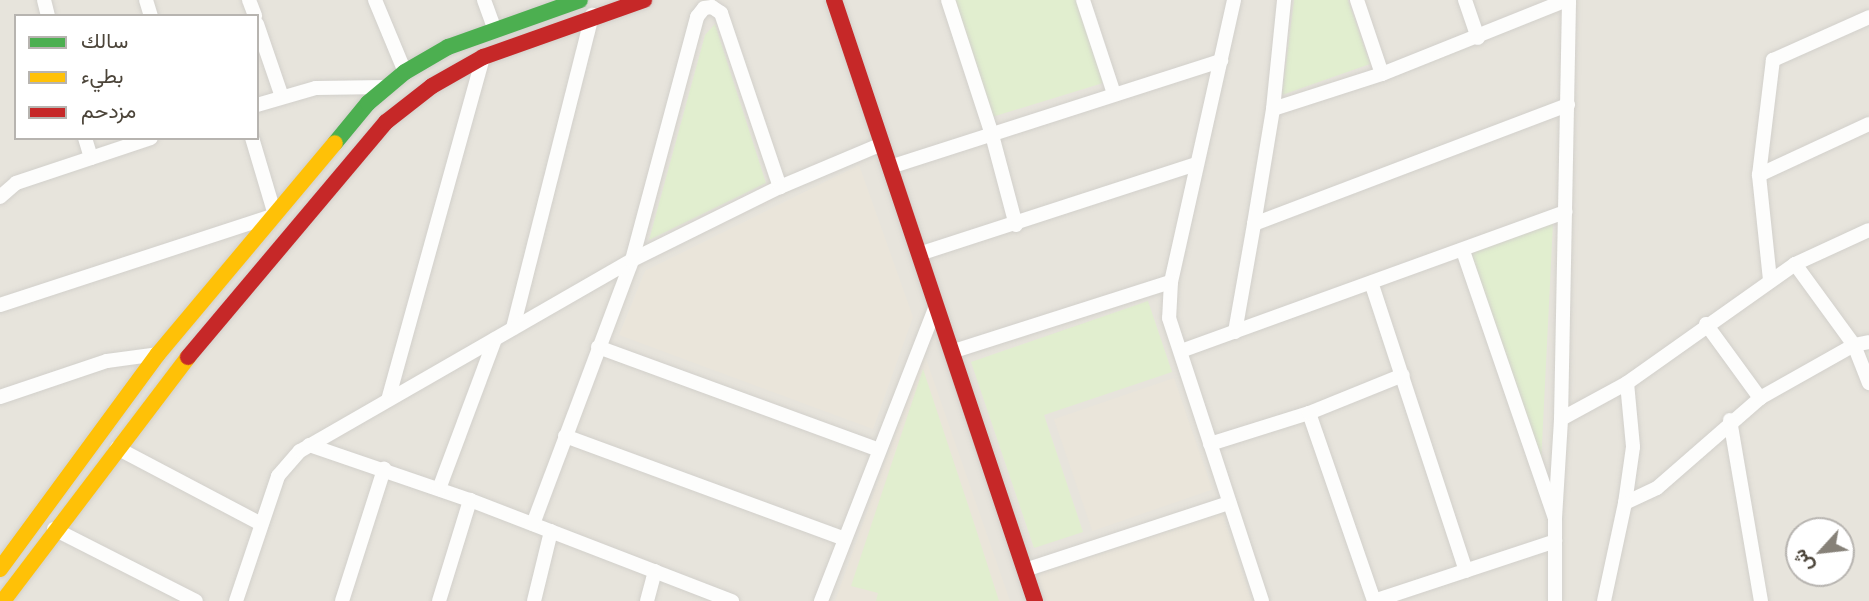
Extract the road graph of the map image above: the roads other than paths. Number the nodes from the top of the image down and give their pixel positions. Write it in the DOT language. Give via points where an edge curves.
graph roads {
  1 [pos="375,0"];
  2 [pos="484,0"];
  3 [pos="580,0"];
  4 [pos="644,0"];
  5 [pos="834,0"];
  6 [pos="947,0"];
  7 [pos="1083,0"];
  8 [pos="1234,0"];
  9 [pos="1284,0"];
  10 [pos="1357,0"];
  11 [pos="1465,0"];
  12 [pos="1568,0"];
  13 [pos="592,15"];
  14 [pos="1869,18"];
  15 [pos="494,27"];
  16 [pos="259,30"];
  17 [pos="1478,38"];
  18 [pos="484,58"];
  19 [pos="1221,61"];
  20 [pos="405,72"];
  21 [pos="1382,74"];
  22 [pos="385,87"];
  23 [pos="1114,94"];
  24 [pos="282,97"];
  25 [pos="259,104"];
  26 [pos="1568,105"];
  27 [pos="1273,109"];
  28 [pos="1869,124"];
  29 [pos="992,135"];
  30 [pos="86,140"];
  31 [pos="144,140"];
  32 [pos="253,140"];
  33 [pos="882,144"];
  34 [pos="91,158"];
  35 [pos="1196,164"];
  36 [pos="890,167"];
  37 [pos="1759,176"];
  38 [pos="780,187"];
  39 [pos="0,197"];
  40 [pos="1566,212"];
  41 [pos="275,215"];
  42 [pos="1254,224"];
  43 [pos="1016,225"];
  44 [pos="1869,230"];
  45 [pos="1463,251"];
  46 [pos="919,254"];
  47 [pos="632,260"];
  48 [pos="1795,264"];
  49 [pos="1770,280"];
  50 [pos="1171,282"];
  51 [pos="1372,285"];
  52 [pos="0,306"];
  53 [pos="936,306"];
  54 [pos="1706,324"];
  55 [pos="513,328"];
  56 [pos="1235,332"];
  57 [pos="495,339"];
  58 [pos="1862,344"];
  59 [pos="598,347"];
  60 [pos="1181,351"];
  61 [pos="951,352"];
  62 [pos="158,354"];
  63 [pos="1402,375"];
  64 [pos="1627,383"];
  65 [pos="1869,383"];
  66 [pos="0,397"];
  67 [pos="1760,398"];
  68 [pos="124,400"];
  69 [pos="388,400"];
  70 [pos="145,411"];
  71 [pos="1309,413"];
  72 [pos="1561,419"];
  73 [pos="1730,419"];
  74 [pos="565,436"];
  75 [pos="1210,444"];
  76 [pos="309,445"];
  77 [pos="117,448"];
  78 [pos="877,449"];
  79 [pos="384,469"];
  80 [pos="439,489"];
  81 [pos="470,500"];
  82 [pos="1229,503"];
  83 [pos="1625,503"];
  84 [pos="1555,519"];
  85 [pos="261,524"];
  86 [pos="533,524"];
  87 [pos="54,529"];
  88 [pos="551,531"];
  89 [pos="845,540"];
  90 [pos="1555,541"];
  91 [pos="0,569"];
  92 [pos="1025,570"];
  93 [pos="1466,570"];
  94 [pos="654,571"];
  95 [pos="3,601"];
  96 [pos="196,601"];
  97 [pos="236,601"];
  98 [pos="342,601"];
  99 [pos="439,601"];
  100 [pos="534,601"];
  101 [pos="647,601"];
  102 [pos="732,601"];
  103 [pos="821,601"];
  104 [pos="1035,601"];
  105 [pos="1262,601"];
  106 [pos="1555,601"];
  107 [pos="1604,601"];
  108 [pos="1760,601"];
  1 -- 20 [label="street"];
  2 -- 15 [label="street"];
  3 -- 15 [label="main road"];
  4 -- 13 [label="main road"];
  5 -- 33 [label="main road"];
  6 -- 29 [label="street"];
  7 -- 23 [label="street"];
  8 -- 19 [label="street"];
  9 -- 27 [label="street"];
  10 -- 21 [label="street"];
  11 -- 17 [label="street"];
  12 -- 17 [label="street"];
  12 -- 26 [label="street"];
  13 -- 18 [label="main road"];
  13 -- 55 [label="street"];
  14 -- 37 [label="street" via="1773,60"];
  15 -- 20 [label="main road"];
  16 -- 24 [label="street"];
  17 -- 21 [label="street"];
  18 -- 69 [label="street"];
  18 -- 70 [label="main road" via="424,92 371,136"];
  19 -- 23 [label="street"];
  19 -- 35 [label="street"];
  20 -- 22 [label="main road"];
  21 -- 27 [label="street"];
  22 -- 24 [label="street" via="333,85"];
  22 -- 41 [label="main road"];
  23 -- 29 [label="street"];
  24 -- 25 [label="street"];
  26 -- 40 [label="street"];
  26 -- 42 [label="street"];
  27 -- 42 [label="street"];
  28 -- 37 [label="street"];
  29 -- 36 [label="street"];
  29 -- 43 [label="street"];
  30 -- 34 [label="street"];
  31 -- 34 [label="street"];
  32 -- 41 [label="street"];
  33 -- 36 [label="main road"];
  33 -- 38 [label="street"];
  34 -- 39 [label="street" via="16,183"];
  35 -- 43 [label="street"];
  35 -- 50 [label="street"];
  36 -- 46 [label="main road"];
  37 -- 49 [label="street"];
  38 -- 47 [label="street"];
  38 -- 47 [label="street" via="721,13 704,8 697,17"];
  40 -- 45 [label="street"];
  40 -- 72 [label="street"];
  41 -- 52 [label="street"];
  41 -- 62 [label="main road"];
  42 -- 56 [label="street"];
  43 -- 46 [label="street"];
  44 -- 48 [label="street"];
  45 -- 51 [label="street"];
  45 -- 84 [label="street"];
  46 -- 53 [label="main road"];
  47 -- 55 [label="street"];
  47 -- 59 [label="street"];
  48 -- 49 [label="street"];
  48 -- 58 [label="street"];
  49 -- 54 [label="street"];
  50 -- 60 [label="street" via="1169,318"];
  50 -- 61 [label="street"];
  51 -- 56 [label="street"];
  51 -- 63 [label="street"];
  53 -- 61 [label="main road"];
  53 -- 78 [label="street"];
  54 -- 64 [label="street"];
  54 -- 67 [label="street"];
  55 -- 57 [label="street"];
  56 -- 60 [label="street"];
  57 -- 69 [label="street"];
  57 -- 80 [label="street"];
  58 -- 65 [label="street"];
  58 -- 67 [label="street"];
  59 -- 74 [label="street"];
  59 -- 78 [label="street"];
  60 -- 75 [label="street"];
  61 -- 92 [label="main road"];
  62 -- 66 [label="street" via="107,362"];
  62 -- 68 [label="main road"];
  63 -- 71 [label="street"];
  63 -- 93 [label="street"];
  64 -- 72 [label="street"];
  64 -- 83 [label="street" via="1633,431"];
  67 -- 73 [label="street"];
  68 -- 70 [label="main road"];
  68 -- 91 [label="main road"];
  69 -- 76 [label="street"];
  70 -- 77 [label="main road"];
  71 -- 75 [label="street"];
  71 -- 93 [label="street" via="1374,601"];
  72 -- 84 [label="street"];
  73 -- 83 [label="street" via="1657,488"];
  73 -- 108 [label="street"];
  74 -- 86 [label="street"];
  74 -- 89 [label="street"];
  75 -- 82 [label="street"];
  76 -- 79 [label="street"];
  76 -- 85 [label="street" via="278,476"];
  77 -- 85 [label="street"];
  77 -- 87 [label="main road"];
  78 -- 89 [label="street"];
  79 -- 80 [label="street"];
  79 -- 98 [label="street"];
  80 -- 81 [label="street"];
  81 -- 86 [label="street"];
  81 -- 99 [label="street"];
  82 -- 92 [label="street"];
  82 -- 105 [label="street"];
  83 -- 107 [label="street"];
  84 -- 90 [label="street"];
  85 -- 97 [label="street"];
  86 -- 88 [label="street"];
  87 -- 95 [label="main road"];
  87 -- 96 [label="street"];
  88 -- 94 [label="street"];
  88 -- 100 [label="street"];
  89 -- 103 [label="street"];
  90 -- 93 [label="street"];
  90 -- 106 [label="street"];
  92 -- 104 [label="main road"];
  94 -- 101 [label="street"];
  94 -- 102 [label="street"];
}
